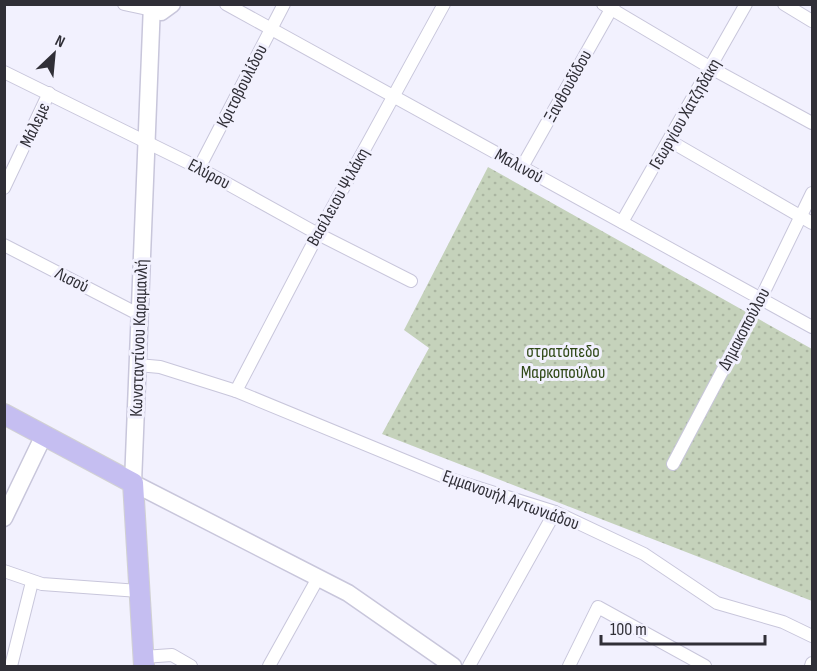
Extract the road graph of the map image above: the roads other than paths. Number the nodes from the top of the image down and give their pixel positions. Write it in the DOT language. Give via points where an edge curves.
graph roads {
  1 [pos="124,4"];
  2 [pos="172,4"];
  3 [pos="225,4"];
  4 [pos="284,4"];
  5 [pos="444,4"];
  6 [pos="746,4"];
  7 [pos="784,4"];
  8 [pos="609,6"];
  9 [pos="152,7"];
  10 [pos="813,21"];
  11 [pos="271,29"];
  12 [pos="711,68"];
  13 [pos="4,72"];
  14 [pos="49,93"];
  15 [pos="393,97"];
  16 [pos="813,123"];
  17 [pos="147,141"];
  18 [pos="670,141"];
  19 [pos="522,167"];
  20 [pos="199,168"];
  21 [pos="4,189"];
  22 [pos="813,193"];
  23 [pos="801,216"];
  24 [pos="622,222"];
  25 [pos="813,223"];
  26 [pos="318,234"];
  27 [pos="4,245"];
  28 [pos="411,281"];
  29 [pos="761,298"];
  30 [pos="140,315"];
  31 [pos="813,327"];
  32 [pos="138,365"];
  33 [pos="236,391"];
  34 [pos="4,414"];
  35 [pos="44,435"];
  36 [pos="672,464"];
  37 [pos="133,483"];
  38 [pos="555,513"];
  39 [pos="4,518"];
  40 [pos="4,571"];
  41 [pos="318,578"];
  42 [pos="32,582"];
  43 [pos="139,591"];
  44 [pos="813,636"];
  45 [pos="144,662"];
  46 [pos="11,666"];
  47 [pos="191,666"];
  48 [pos="269,666"];
  49 [pos="453,666"];
  50 [pos="469,666"];
  51 [pos="569,666"];
  52 [pos="705,666"];
  1 -- 9 [label="street"];
  2 -- 9 [label="main road" via="161,12"];
  3 -- 11 [label="street, Μαλινού"];
  4 -- 11 [label="street, Κριτοβουλίδου"];
  5 -- 15 [label="street, Βασίλειου Ψιλάκη"];
  6 -- 12 [label="street, Γεωργίου Χατζηδάκη"];
  7 -- 10 [label="street"];
  8 -- 12 [label="street"];
  8 -- 19 [label="street, Ξανθουδίδου"];
  9 -- 17 [label="main road, Κωνσταντίνου Καραμανλή"];
  11 -- 15 [label="street, Μαλινού"];
  11 -- 20 [label="street, Κριτοβουλίδου"];
  12 -- 16 [label="street"];
  12 -- 18 [label="street, Γεωργίου Χατζηδάκη"];
  13 -- 14 [label="street, Ελύρου"];
  14 -- 17 [label="street, Ελύρου"];
  14 -- 21 [label="street, Μάλεμε"];
  15 -- 19 [label="street, Μαλινού"];
  15 -- 26 [label="street, Βασίλειου Ψιλάκη"];
  17 -- 20 [label="street, Ελύρου"];
  17 -- 30 [label="main road, Κωνσταντίνου Καραμανλή"];
  18 -- 23 [label="street"];
  18 -- 24 [label="street, Γεωργίου Χατζηδάκη"];
  19 -- 24 [label="street, Μαλινού"];
  20 -- 26 [label="street, Ελύρου"];
  22 -- 23 [label="street, Δημακοπούλου"];
  23 -- 25 [label="street"];
  23 -- 29 [label="street, Δημακοπούλου"];
  24 -- 29 [label="street, Μαλινού"];
  26 -- 28 [label="street, Ελύρου"];
  26 -- 33 [label="street, Βασίλειου Ψιλάκη"];
  27 -- 30 [label="street, Λισού"];
  29 -- 31 [label="street, Μαλινού"];
  29 -- 36 [label="street, Δημακοπούλου"];
  30 -- 32 [label="main road, Κωνσταντίνου Καραμανλή"];
  32 -- 33 [label="street, Εμμανουήλ Αντωνιάδου" via="160,367"];
  32 -- 37 [label="main road, Κωνσταντίνου Καραμανλή"];
  33 -- 38 [label="street, Εμμανουήλ Αντωνιάδου" via="447,478"];
  34 -- 35 [label="main road"];
  35 -- 37 [label="main road"];
  35 -- 39 [label="main road"];
  37 -- 41 [label="main road"];
  37 -- 43 [label="main road, Κωνσταντίνου Καραμανλή"];
  38 -- 44 [label="street, Εμμανουήλ Αντωνιάδου" via="644,554 717,603 783,622"];
  38 -- 50 [label="street"];
  40 -- 42 [label="street"];
  41 -- 48 [label="street"];
  41 -- 49 [label="main road" via="348,593"];
  42 -- 43 [label="street"];
  42 -- 46 [label="street"];
  43 -- 45 [label="main road, Κωνσταντίνου Καραμανλή"];
  45 -- 47 [label="street" via="172,655"];
  51 -- 52 [label="street" via="598,607"];
}
